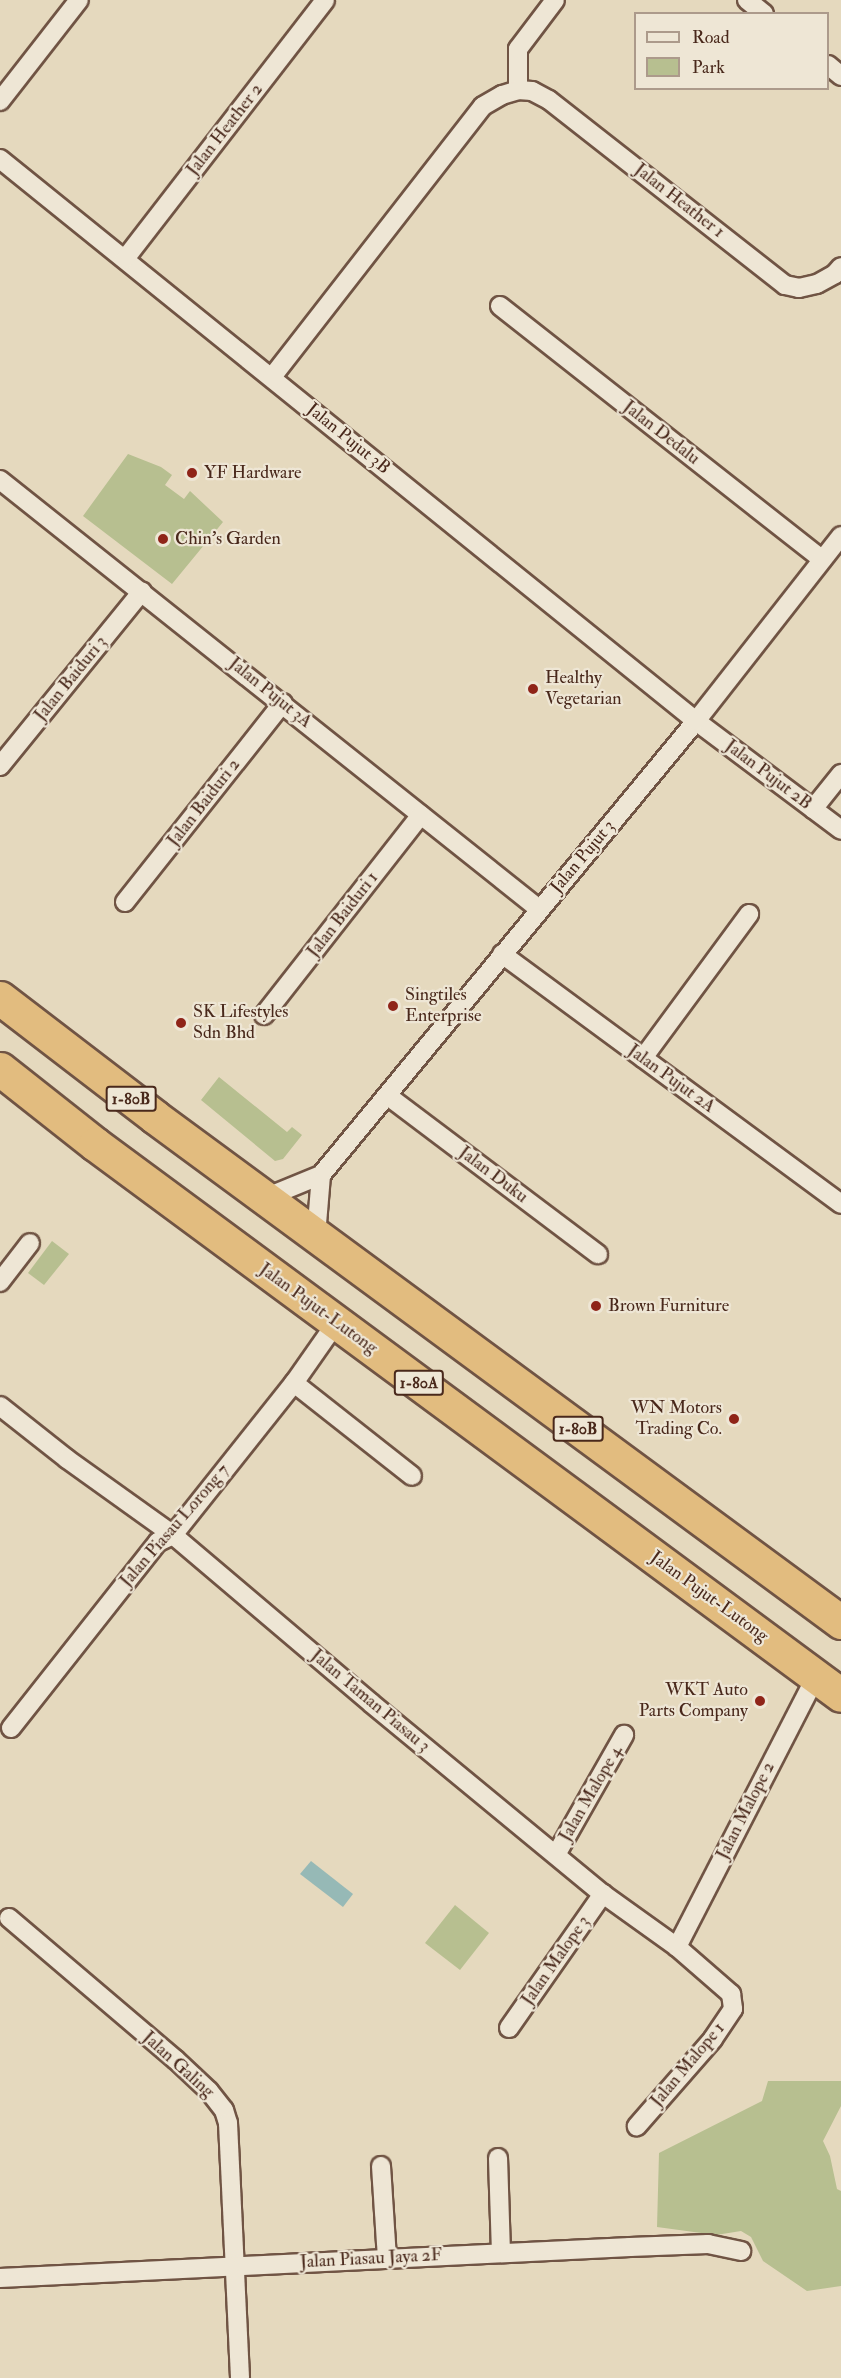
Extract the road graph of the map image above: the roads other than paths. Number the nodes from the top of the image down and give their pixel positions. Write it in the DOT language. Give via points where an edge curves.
graph roads {
  1 [pos="79,0"];
  2 [pos="325,0"];
  3 [pos="555,0"];
  4 [pos="747,0"];
  5 [pos="762,12"];
  6 [pos="829,66"];
  7 [pos="841,76"];
  8 [pos="518,90"];
  9 [pos="0,101"];
  10 [pos="0,159"];
  11 [pos="125,259"];
  12 [pos="841,267"];
  13 [pos="500,306"];
  14 [pos="272,377"];
  15 [pos="0,480"];
  16 [pos="841,536"];
  17 [pos="822,559"];
  18 [pos="142,591"];
  19 [pos="283,703"];
  20 [pos="696,721"];
  21 [pos="0,766"];
  22 [pos="841,774"];
  23 [pos="813,809"];
  24 [pos="421,815"];
  25 [pos="841,830"];
  26 [pos="125,902"];
  27 [pos="539,909"];
  28 [pos="749,914"];
  29 [pos="502,954"];
  30 [pos="0,998"];
  31 [pos="264,1015"];
  32 [pos="643,1058"];
  33 [pos="0,1069"];
  34 [pos="387,1096"];
  35 [pos="321,1174"];
  36 [pos="265,1198"];
  37 [pos="841,1204"];
  38 [pos="316,1236"];
  39 [pos="30,1243"];
  40 [pos="598,1254"];
  41 [pos="0,1282"];
  42 [pos="336,1323"];
  43 [pos="294,1383"];
  44 [pos="0,1406"];
  45 [pos="412,1476"];
  46 [pos="173,1535"];
  47 [pos="841,1622"];
  48 [pos="828,1685"];
  49 [pos="11,1728"];
  50 [pos="624,1735"];
  51 [pos="557,1853"];
  52 [pos="603,1894"];
  53 [pos="9,1918"];
  54 [pos="677,1947"];
  55 [pos="734,2001"];
  56 [pos="509,2028"];
  57 [pos="637,2127"];
  58 [pos="498,2158"];
  59 [pos="381,2166"];
  60 [pos="501,2251"];
  61 [pos="741,2251"];
  62 [pos="387,2258"];
  63 [pos="236,2266"];
  64 [pos="0,2278"];
  65 [pos="240,2378"];
  1 -- 9 [label="street"];
  2 -- 11 [label="street, Jalan Heather 2"];
  3 -- 8 [label="street" via="518,49"];
  4 -- 5 [label="street"];
  6 -- 7 [label="street"];
  8 -- 12 [label="street, Jalan Heather 1" via="532,91 549,100 785,285 799,288 818,284"];
  8 -- 14 [label="street" via="483,106"];
  10 -- 11 [label="street, Jalan Pujut 3B"];
  11 -- 14 [label="street, Jalan Pujut 3B"];
  13 -- 17 [label="street, Jalan Dedalu"];
  14 -- 20 [label="street, Jalan Pujut 3B"];
  15 -- 18 [label="street, Jalan Pujut 3A"];
  16 -- 17 [label="street, Jalan Pujut 3"];
  17 -- 20 [label="street, Jalan Pujut 3"];
  18 -- 19 [label="street, Jalan Pujut 3A"];
  18 -- 21 [label="street, Jalan Baiduri 3"];
  19 -- 24 [label="street, Jalan Pujut 3A"];
  19 -- 26 [label="street, Jalan Baiduri 2"];
  20 -- 23 [label="street, Jalan Pujut 2B"];
  20 -- 27 [label="street, Jalan Pujut 3"];
  22 -- 23 [label="street"];
  23 -- 25 [label="street, Jalan Pujut 2B"];
  24 -- 27 [label="street, Jalan Pujut 3A"];
  24 -- 31 [label="street, Jalan Baiduri 1"];
  27 -- 29 [label="street, Jalan Pujut 3"];
  28 -- 32 [label="street"];
  29 -- 32 [label="street, Jalan Pujut 2A"];
  29 -- 34 [label="street, Jalan Pujut 3"];
  30 -- 36 [label="highway, 1-80B"];
  32 -- 37 [label="street, Jalan Pujut 2A"];
  33 -- 42 [label="highway, Jalan Pujut-Lutong / 1-80A"];
  34 -- 35 [label="street, Jalan Pujut 3"];
  34 -- 40 [label="street, Jalan Duku"];
  35 -- 36 [label="street, Jalan Pujut 3"];
  35 -- 38 [label="street"];
  36 -- 38 [label="highway, 1-80B"];
  38 -- 47 [label="highway, 1-80B"];
  39 -- 41 [label="street"];
  42 -- 43 [label="street, Jalan Piasau Lorong 7"];
  42 -- 48 [label="highway, Jalan Pujut-Lutong / 1-80A"];
  43 -- 45 [label="street"];
  43 -- 46 [label="street, Jalan Piasau Lorong 7"];
  44 -- 46 [label="street, Jalan Taman Piasau 3"];
  46 -- 49 [label="street, Jalan Piasau Lorong 7" via="158,1542"];
  46 -- 51 [label="street, Jalan Taman Piasau 3" via="371,1703"];
  48 -- 54 [label="street, Jalan Malope 2"];
  50 -- 51 [label="street, Jalan Malope 4"];
  51 -- 52 [label="street, Jalan Taman Piasau 3"];
  52 -- 54 [label="street, Jalan Taman Piasau 3"];
  52 -- 56 [label="street, Jalan Malope 3"];
  53 -- 63 [label="street, Jalan Galing" via="176,2060 224,2110"];
  54 -- 55 [label="street, Jalan Taman Piasau 3" via="731,1994"];
  55 -- 57 [label="street, Jalan Malope 1" via="713,2039"];
  58 -- 60 [label="street"];
  59 -- 62 [label="street"];
  60 -- 61 [label="street, Jalan Piasau Jaya 2F" via="708,2244"];
  60 -- 62 [label="street, Jalan Piasau Jaya 2F"];
  62 -- 63 [label="street, Jalan Piasau Jaya 2F"];
  63 -- 64 [label="street, Jalan Piasau Jaya 2F"];
  63 -- 65 [label="street, Jalan Galing"];
}
